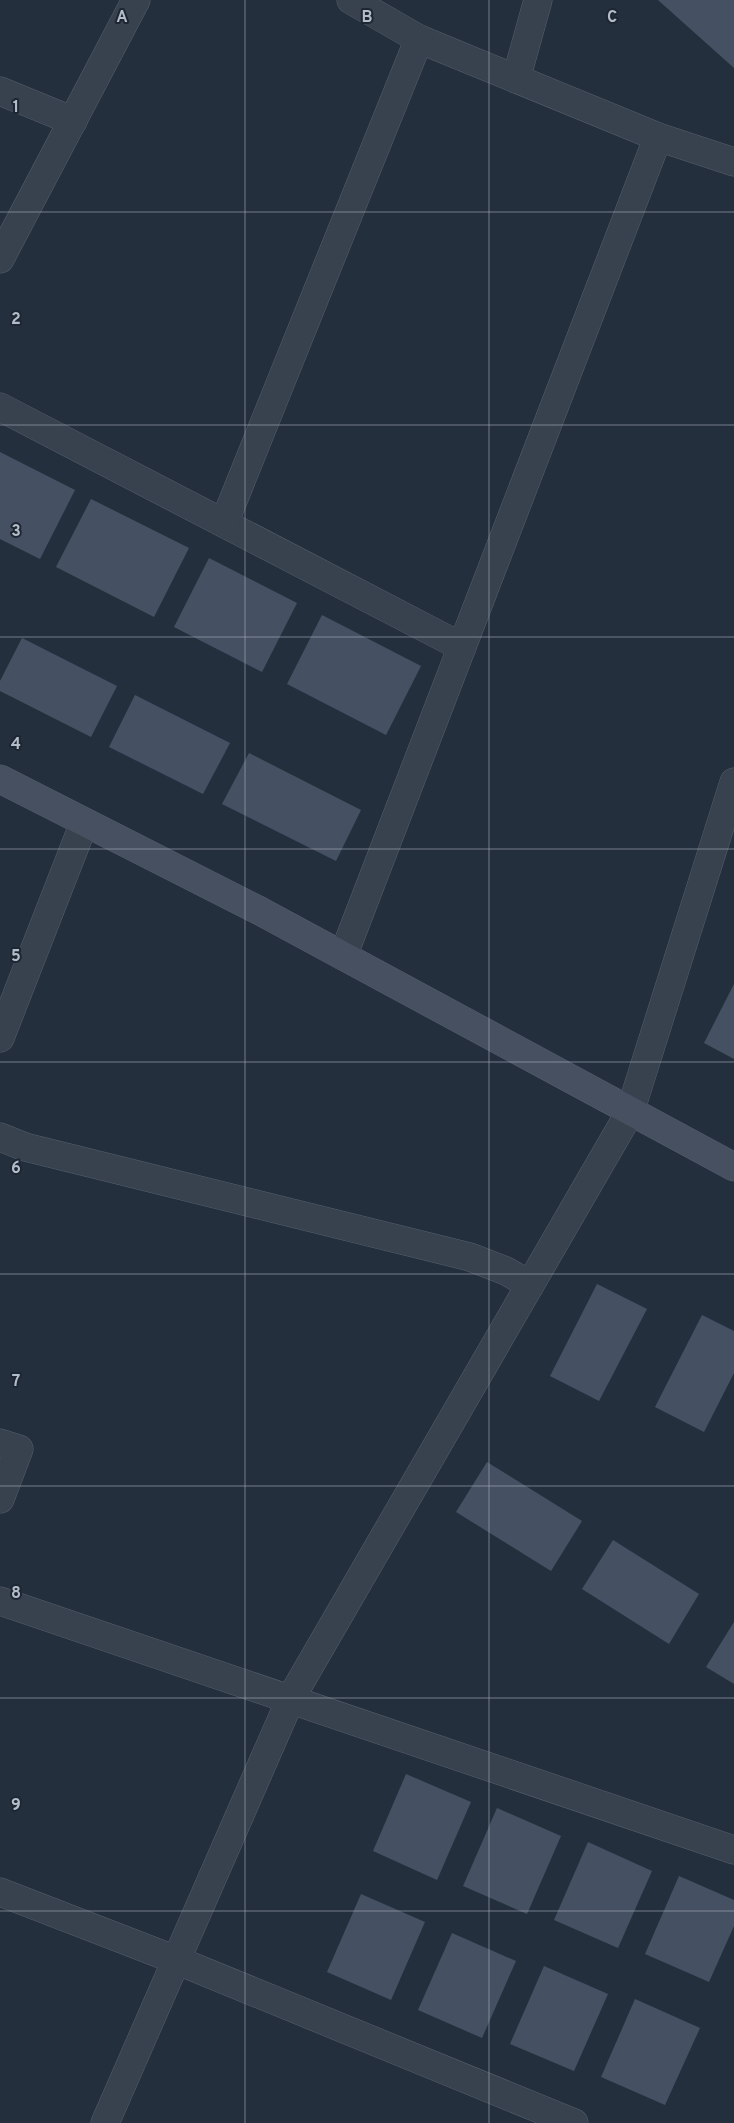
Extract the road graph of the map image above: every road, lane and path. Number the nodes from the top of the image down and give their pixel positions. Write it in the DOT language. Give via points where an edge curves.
graph roads {
  1 [pos="136,0"];
  2 [pos="351,0"];
  3 [pos="538,0"];
  4 [pos="419,39"];
  5 [pos="516,79"];
  6 [pos="0,91"];
  7 [pos="73,121"];
  8 [pos="658,137"];
  9 [pos="734,162"];
  10 [pos="0,259"];
  11 [pos="0,407"];
  12 [pos="224,524"];
  13 [pos="462,647"];
  14 [pos="0,779"];
  15 [pos="734,782"];
  16 [pos="84,823"];
  17 [pos="343,956"];
  18 [pos="0,1038"];
  19 [pos="630,1112"];
  20 [pos="0,1137"];
  21 [pos="734,1167"];
  22 [pos="530,1285"];
  23 [pos="0,1443"];
  24 [pos="0,1499"];
  25 [pos="0,1600"];
  26 [pos="291,1698"];
  27 [pos="734,1850"];
  28 [pos="0,1892"];
  29 [pos="176,1960"];
  30 [pos="106,2123"];
  31 [pos="574,2123"];
  1 -- 7 [label="street"];
  2 -- 4 [label="street"];
  3 -- 5 [label="street"];
  4 -- 5 [label="street"];
  4 -- 12 [label="street"];
  5 -- 8 [label="street"];
  6 -- 7 [label="street"];
  7 -- 10 [label="street"];
  8 -- 9 [label="street"];
  8 -- 13 [label="street"];
  11 -- 12 [label="street"];
  12 -- 13 [label="street"];
  13 -- 17 [label="street"];
  14 -- 16 [label="street"];
  15 -- 19 [label="street"];
  16 -- 17 [label="street"];
  16 -- 18 [label="street"];
  17 -- 19 [label="street"];
  19 -- 21 [label="street"];
  19 -- 22 [label="street"];
  20 -- 22 [label="street" via="25,1147 470,1256"];
  22 -- 26 [label="street"];
  23 -- 24 [label="street" via="19,1449"];
  25 -- 26 [label="street"];
  26 -- 27 [label="street"];
  26 -- 29 [label="street"];
  28 -- 29 [label="street"];
  29 -- 30 [label="street"];
  29 -- 31 [label="street"];
}
